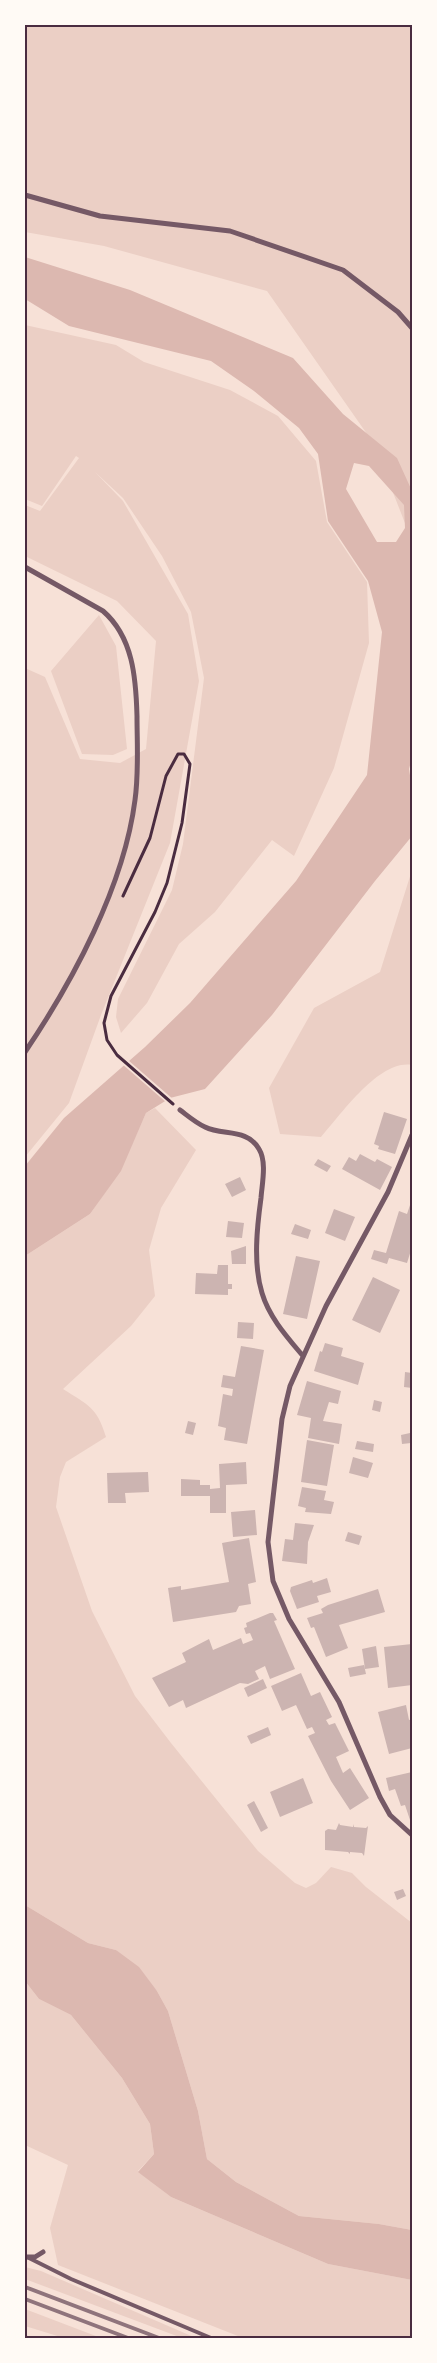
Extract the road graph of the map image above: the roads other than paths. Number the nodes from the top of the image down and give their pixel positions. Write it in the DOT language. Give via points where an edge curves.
graph roads {
  1 [pos="25,196"];
  2 [pos="412,328"];
  3 [pos="25,567"];
  4 [pos="25,1052"];
  5 [pos="180,1110"];
  6 [pos="412,1135"];
  7 [pos="303,1356"];
  8 [pos="412,1835"];
  9 [pos="43,2252"];
  10 [pos="27,2258"];
  11 [pos="211,2338"];
  1 -- 2 [label="street" via="100,216 230,231 343,270 398,312"];
  3 -- 4 [label="street" via="103,611 122,634 132,661 136,694 137,764 136,799 114,878 82,957 54,1009"];
  5 -- 7 [label="street" via="205,1127 246,1137 259,1149 262,1180 258,1252 262,1294 280,1328"];
  6 -- 7 [label="street" via="388,1192 326,1306"];
  7 -- 8 [label="street" via="290,1386 278,1445 268,1542 273,1580 298,1638 339,1702 380,1797 390,1815"];
  9 -- 10 [label="street"];
  10 -- 11 [label="lane"];
}
